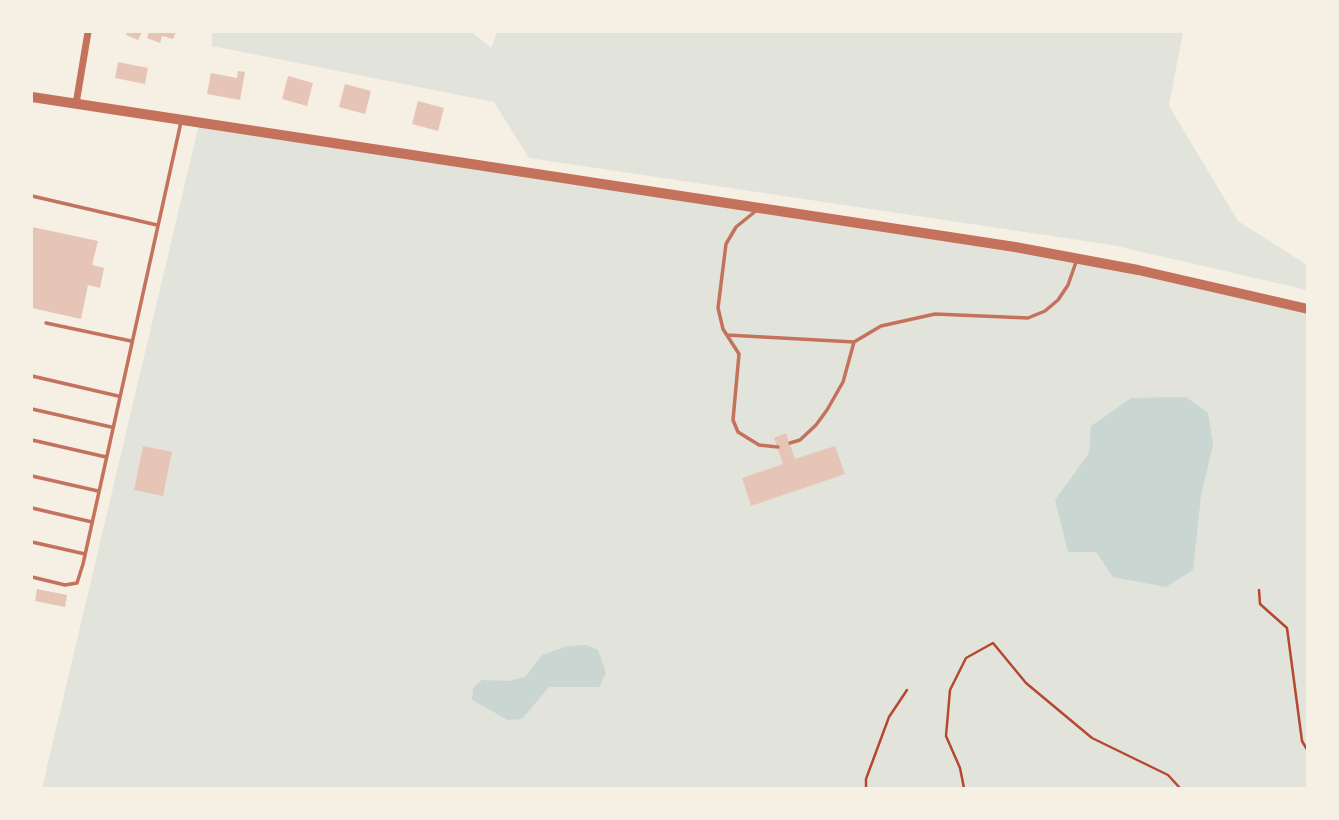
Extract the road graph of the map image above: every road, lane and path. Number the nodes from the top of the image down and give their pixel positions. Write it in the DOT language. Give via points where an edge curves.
graph roads {
  1 [pos="88,32"];
  2 [pos="32,97"];
  3 [pos="76,104"];
  4 [pos="181,121"];
  5 [pos="32,196"];
  6 [pos="757,210"];
  7 [pos="157,225"];
  8 [pos="1077,260"];
  9 [pos="1307,309"];
  10 [pos="46,323"];
  11 [pos="727,335"];
  12 [pos="131,341"];
  13 [pos="854,342"];
  14 [pos="32,376"];
  15 [pos="118,396"];
  16 [pos="32,409"];
  17 [pos="112,427"];
  18 [pos="32,440"];
  19 [pos="790,443"];
  20 [pos="778,447"];
  21 [pos="106,457"];
  22 [pos="32,476"];
  23 [pos="98,491"];
  24 [pos="32,508"];
  25 [pos="92,522"];
  26 [pos="32,542"];
  27 [pos="85,554"];
  28 [pos="32,577"];
  29 [pos="1259,590"];
  30 [pos="907,690"];
  31 [pos="1307,751"];
  32 [pos="866,789"];
  33 [pos="964,789"];
  34 [pos="1180,789"];
  1 -- 3 [label="street"];
  2 -- 3 [label="street"];
  3 -- 4 [label="street"];
  4 -- 6 [label="street"];
  4 -- 7 [label="lane"];
  5 -- 7 [label="lane"];
  6 -- 8 [label="street"];
  6 -- 11 [label="lane" via="736,227 726,243 718,308"];
  7 -- 12 [label="lane"];
  8 -- 9 [label="street"];
  8 -- 13 [label="lane" via="1068,285 1045,311 1028,317 934,314 881,326"];
  10 -- 12 [label="lane"];
  11 -- 13 [label="lane"];
  11 -- 20 [label="lane" via="739,354 733,420 738,432 760,445"];
  12 -- 15 [label="lane"];
  13 -- 19 [label="lane" via="843,382 827,410 800,440"];
  14 -- 15 [label="lane"];
  15 -- 17 [label="lane"];
  16 -- 17 [label="lane"];
  17 -- 21 [label="lane"];
  18 -- 21 [label="lane"];
  21 -- 23 [label="lane"];
  22 -- 23 [label="lane"];
  23 -- 25 [label="lane"];
  24 -- 25 [label="lane"];
  25 -- 27 [label="lane"];
  26 -- 27 [label="lane"];
  27 -- 28 [label="lane" via="77,583 65,585"];
  29 -- 31 [label="path" via="1260,604 1287,628"];
  30 -- 32 [label="path" via="889,717"];
  33 -- 34 [label="path" via="946,736 950,690 966,658 993,643 1026,683 1092,738 1168,775"];
}
